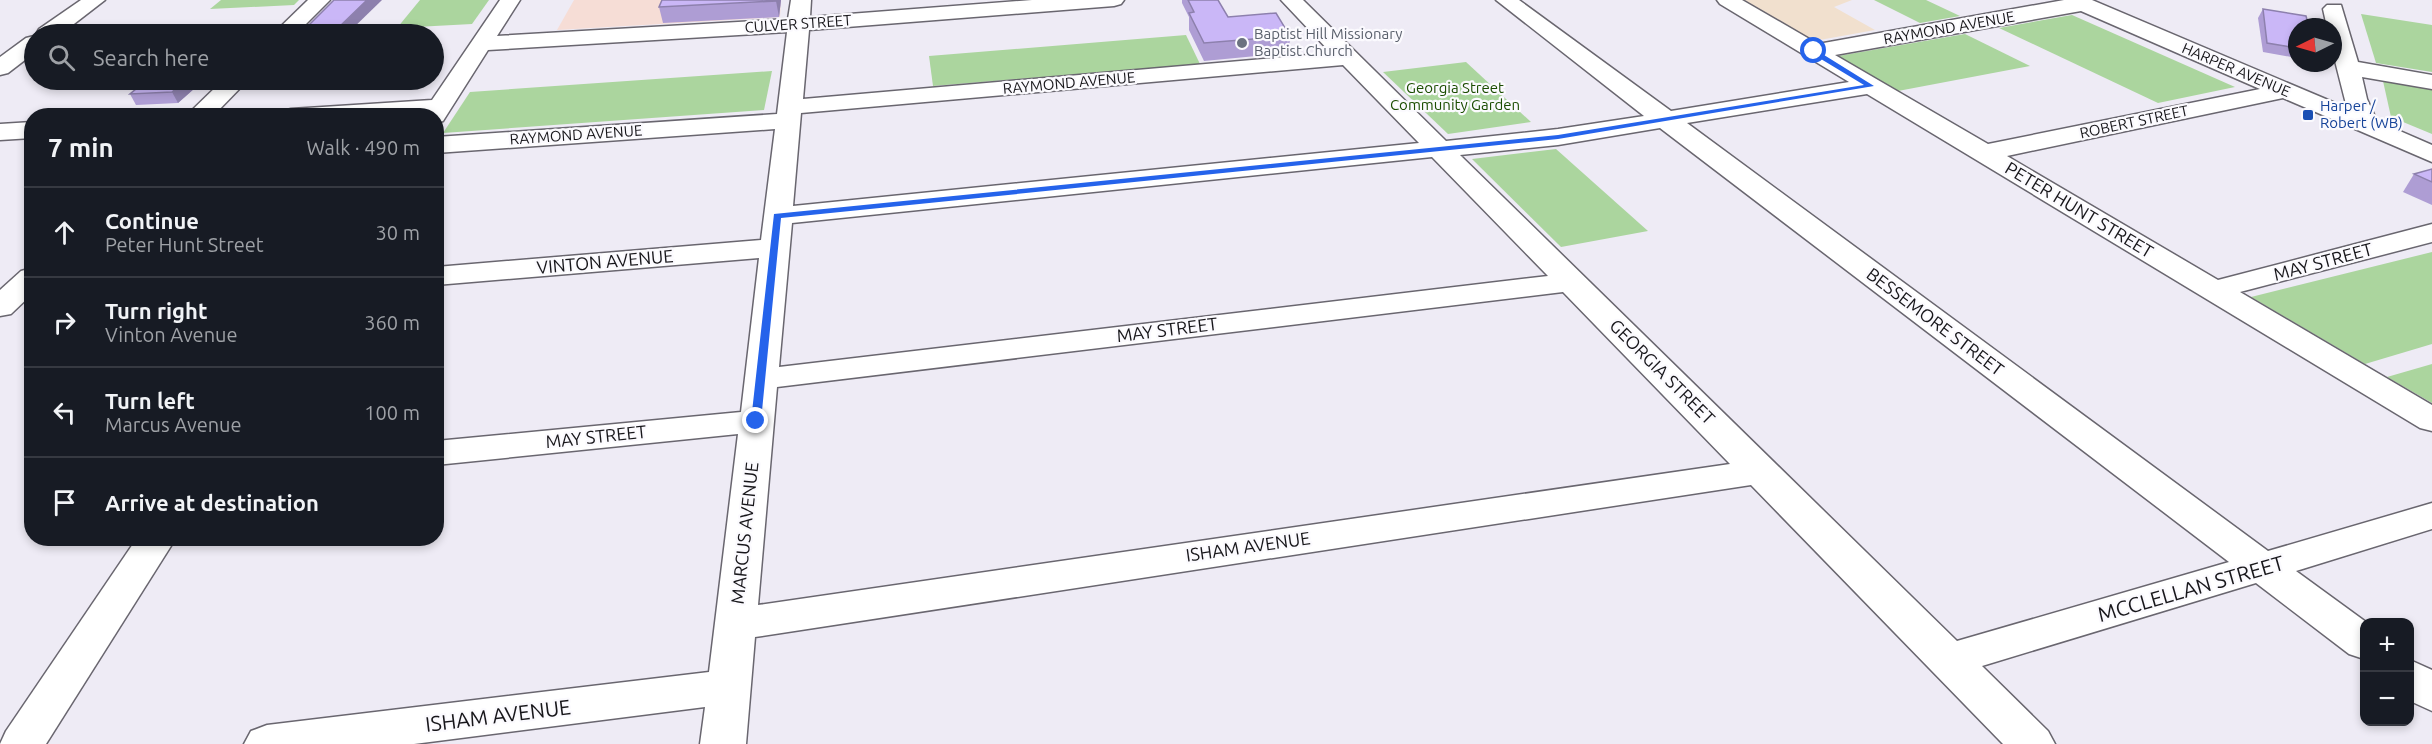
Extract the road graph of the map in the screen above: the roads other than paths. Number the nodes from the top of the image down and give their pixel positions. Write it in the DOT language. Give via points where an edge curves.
graph roads {
  1 [pos="95,0"];
  2 [pos="320,0"];
  3 [pos="510,0"];
  4 [pos="1114,0"];
  5 [pos="1291,0"];
  6 [pos="1506,0"];
  7 [pos="1727,0"];
  8 [pos="2079,2"];
  9 [pos="2334,9"];
  10 [pos="800,12"];
  11 [pos="61,24"];
  12 [pos="295,24"];
  13 [pos="481,44"];
  14 [pos="24,50"];
  15 [pos="1814,51"];
  16 [pos="1349,58"];
  17 [pos="0,68"];
  18 [pos="2350,68"];
  19 [pos="2432,82"];
  20 [pos="1871,86"];
  21 [pos="225,90"];
  22 [pos="2284,91"];
  23 [pos="206,108"];
  24 [pos="439,108"];
  25 [pos="789,114"];
  26 [pos="1666,120"];
  27 [pos="2367,126"];
  28 [pos="24,130"];
  29 [pos="0,132"];
  30 [pos="444,144"];
  31 [pos="1438,149"];
  32 [pos="1984,153"];
  33 [pos="2432,154"];
  34 [pos="777,216"];
  35 [pos="2432,233"];
  36 [pos="774,248"];
  37 [pos="444,275"];
  38 [pos="1572,282"];
  39 [pos="24,284"];
  40 [pos="2214,290"];
  41 [pos="0,307"];
  42 [pos="762,379"];
  43 [pos="2432,420"];
  44 [pos="756,421"];
  45 [pos="444,452"];
  46 [pos="1761,471"];
  47 [pos="2432,516"];
  48 [pos="152,546"];
  49 [pos="2264,568"];
  50 [pos="735,624"];
  51 [pos="2360,640"];
  52 [pos="1949,660"];
  53 [pos="2414,681"];
  54 [pos="729,687"];
  55 [pos="2432,694"];
  56 [pos="22,744"];
  57 [pos="267,744"];
  58 [pos="723,744"];
  59 [pos="2032,744"];
  1 -- 11 [label="street"];
  2 -- 12 [label="street"];
  3 -- 13 [label="street"];
  4 -- 10 [label="street, CULVER STREET"];
  5 -- 16 [label="street, GEORGIA STREET"];
  6 -- 26 [label="street, BESSEMORE STREET"];
  7 -- 15 [label="street, PETER HUNT STREET"];
  8 -- 15 [label="street, RAYMOND AVENUE"];
  8 -- 22 [label="street, HARPER AVENUE"];
  9 -- 18 [label="street"];
  10 -- 13 [label="street, CULVER STREET"];
  10 -- 25 [label="street, MARCUS AVENUE"];
  13 -- 24 [label="street"];
  14 -- 17 [label="street"];
  15 -- 20 [label="street, PETER HUNT STREET"];
  16 -- 25 [label="street, RAYMOND AVENUE"];
  16 -- 31 [label="street, GEORGIA STREET"];
  18 -- 19 [label="street"];
  18 -- 27 [label="street" via="2355,99"];
  20 -- 26 [label="street"];
  20 -- 32 [label="street, PETER HUNT STREET"];
  21 -- 23 [label="street"];
  22 -- 27 [label="street, HARPER AVENUE"];
  22 -- 32 [label="street, ROBERT STREET"];
  25 -- 30 [label="street, RAYMOND AVENUE"];
  25 -- 34 [label="street, MARCUS AVENUE"];
  26 -- 31 [label="street" via="1558,137"];
  26 -- 49 [label="street, BESSEMORE STREET"];
  27 -- 33 [label="street, HARPER AVENUE"];
  28 -- 29 [label="street"];
  31 -- 34 [label="street"];
  31 -- 38 [label="street, GEORGIA STREET"];
  32 -- 40 [label="street, PETER HUNT STREET"];
  34 -- 36 [label="street, MARCUS AVENUE"];
  35 -- 40 [label="street, MAY STREET"];
  36 -- 37 [label="street, VINTON AVENUE"];
  36 -- 42 [label="street, MARCUS AVENUE"];
  38 -- 42 [label="street, MAY STREET"];
  38 -- 46 [label="street, GEORGIA STREET"];
  39 -- 41 [label="street"];
  40 -- 43 [label="street, PETER HUNT STREET"];
  42 -- 44 [label="street, MARCUS AVENUE"];
  44 -- 45 [label="street, MAY STREET"];
  44 -- 50 [label="street, MARCUS AVENUE"];
  46 -- 50 [label="street, ISHAM AVENUE"];
  46 -- 52 [label="street, GEORGIA STREET"];
  47 -- 49 [label="street, MCCLELLAN STREET"];
  48 -- 56 [label="street"];
  49 -- 51 [label="street, BESSEMORE STREET"];
  49 -- 52 [label="street, MCCLELLAN STREET"];
  50 -- 54 [label="street, MARCUS AVENUE"];
  52 -- 59 [label="street, GEORGIA STREET"];
  53 -- 55 [label="street"];
  54 -- 57 [label="street, ISHAM AVENUE"];
  54 -- 58 [label="street, MARCUS AVENUE"];
}
